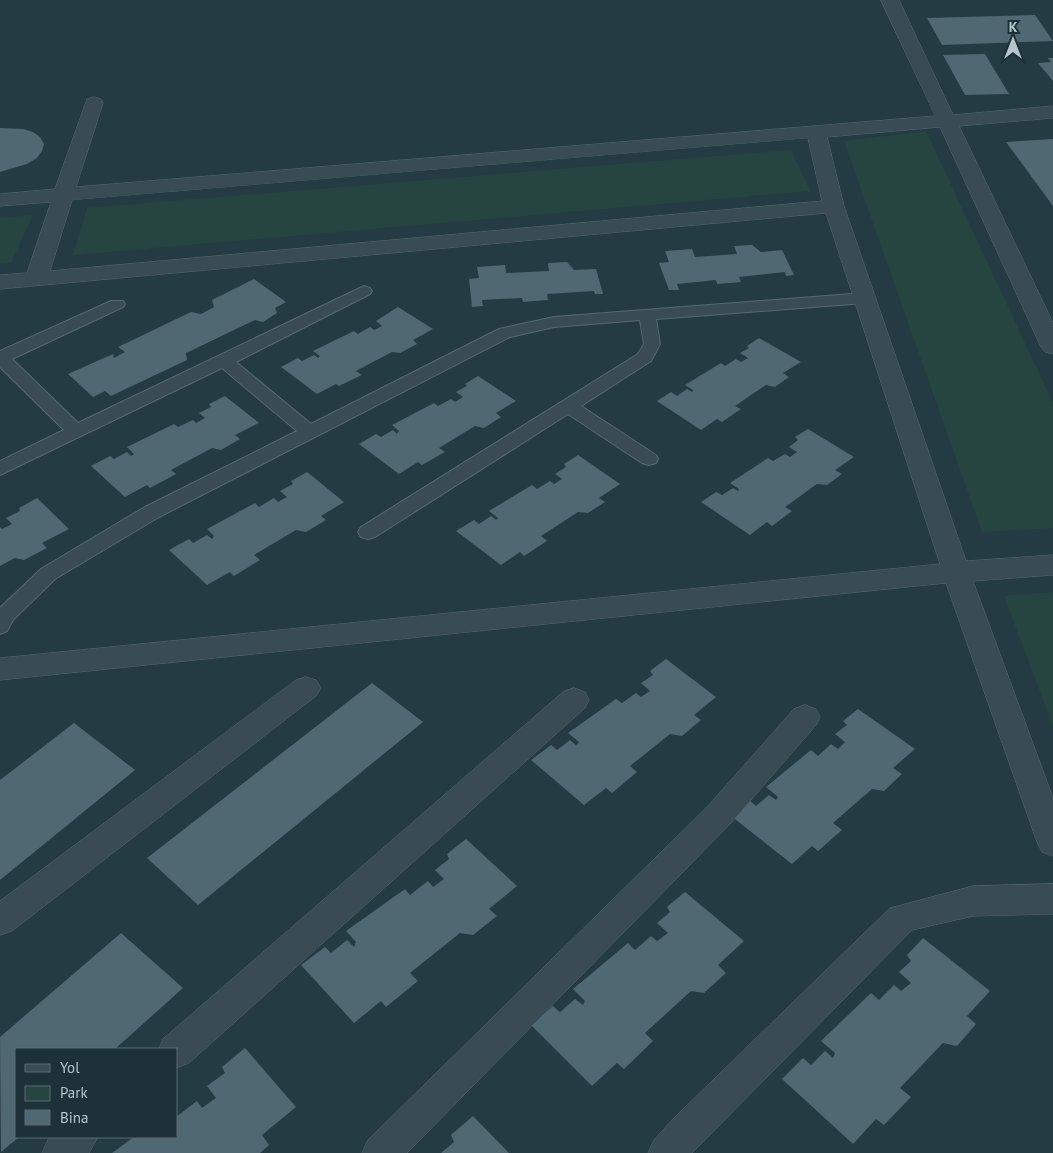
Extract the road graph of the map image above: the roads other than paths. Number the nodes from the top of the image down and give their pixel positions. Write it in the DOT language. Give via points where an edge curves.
graph roads {
  1 [pos="890,0"];
  2 [pos="94,103"];
  3 [pos="1053,112"];
  4 [pos="947,121"];
  5 [pos="816,132"];
  6 [pos="64,194"];
  7 [pos="0,200"];
  8 [pos="834,206"];
  9 [pos="36,279"];
  10 [pos="0,282"];
  11 [pos="364,291"];
  12 [pos="865,298"];
  13 [pos="117,304"];
  14 [pos="647,315"];
  15 [pos="1053,347"];
  16 [pos="1,357"];
  17 [pos="224,361"];
  18 [pos="569,406"];
  19 [pos="76,431"];
  20 [pos="310,432"];
  21 [pos="649,459"];
  22 [pos="0,469"];
  23 [pos="368,532"];
  24 [pos="1053,565"];
  25 [pos="956,572"];
  26 [pos="0,626"];
  27 [pos="0,669"];
  28 [pos="306,688"];
  29 [pos="574,700"];
  30 [pos="805,717"];
  31 [pos="1053,842"];
  32 [pos="1053,899"];
  33 [pos="0,920"];
  34 [pos="178,1049"];
  35 [pos="79,1138"];
  36 [pos="61,1153"];
  37 [pos="381,1153"];
  38 [pos="667,1153"];
  1 -- 4 [label="street"];
  2 -- 6 [label="street"];
  3 -- 4 [label="street"];
  4 -- 5 [label="street"];
  4 -- 15 [label="street"];
  5 -- 6 [label="street"];
  5 -- 8 [label="street"];
  6 -- 7 [label="street"];
  6 -- 9 [label="street"];
  8 -- 9 [label="street"];
  8 -- 12 [label="street"];
  9 -- 10 [label="street"];
  11 -- 17 [label="lane"];
  12 -- 14 [label="lane"];
  12 -- 25 [label="street"];
  13 -- 16 [label="lane"];
  14 -- 18 [label="lane" via="652,344 645,357"];
  14 -- 20 [label="lane" via="554,322 505,333"];
  16 -- 19 [label="lane"];
  17 -- 19 [label="lane"];
  17 -- 20 [label="lane"];
  18 -- 21 [label="lane"];
  18 -- 23 [label="lane"];
  19 -- 22 [label="lane"];
  20 -- 26 [label="lane" via="152,512 48,574 4,616"];
  24 -- 25 [label="street"];
  25 -- 27 [label="street"];
  25 -- 31 [label="street"];
  28 -- 33 [label="street"];
  29 -- 34 [label="street"];
  30 -- 37 [label="street" via="719,815"];
  32 -- 38 [label="street" via="973,901 902,918"];
  35 -- 36 [label="street"];
}
